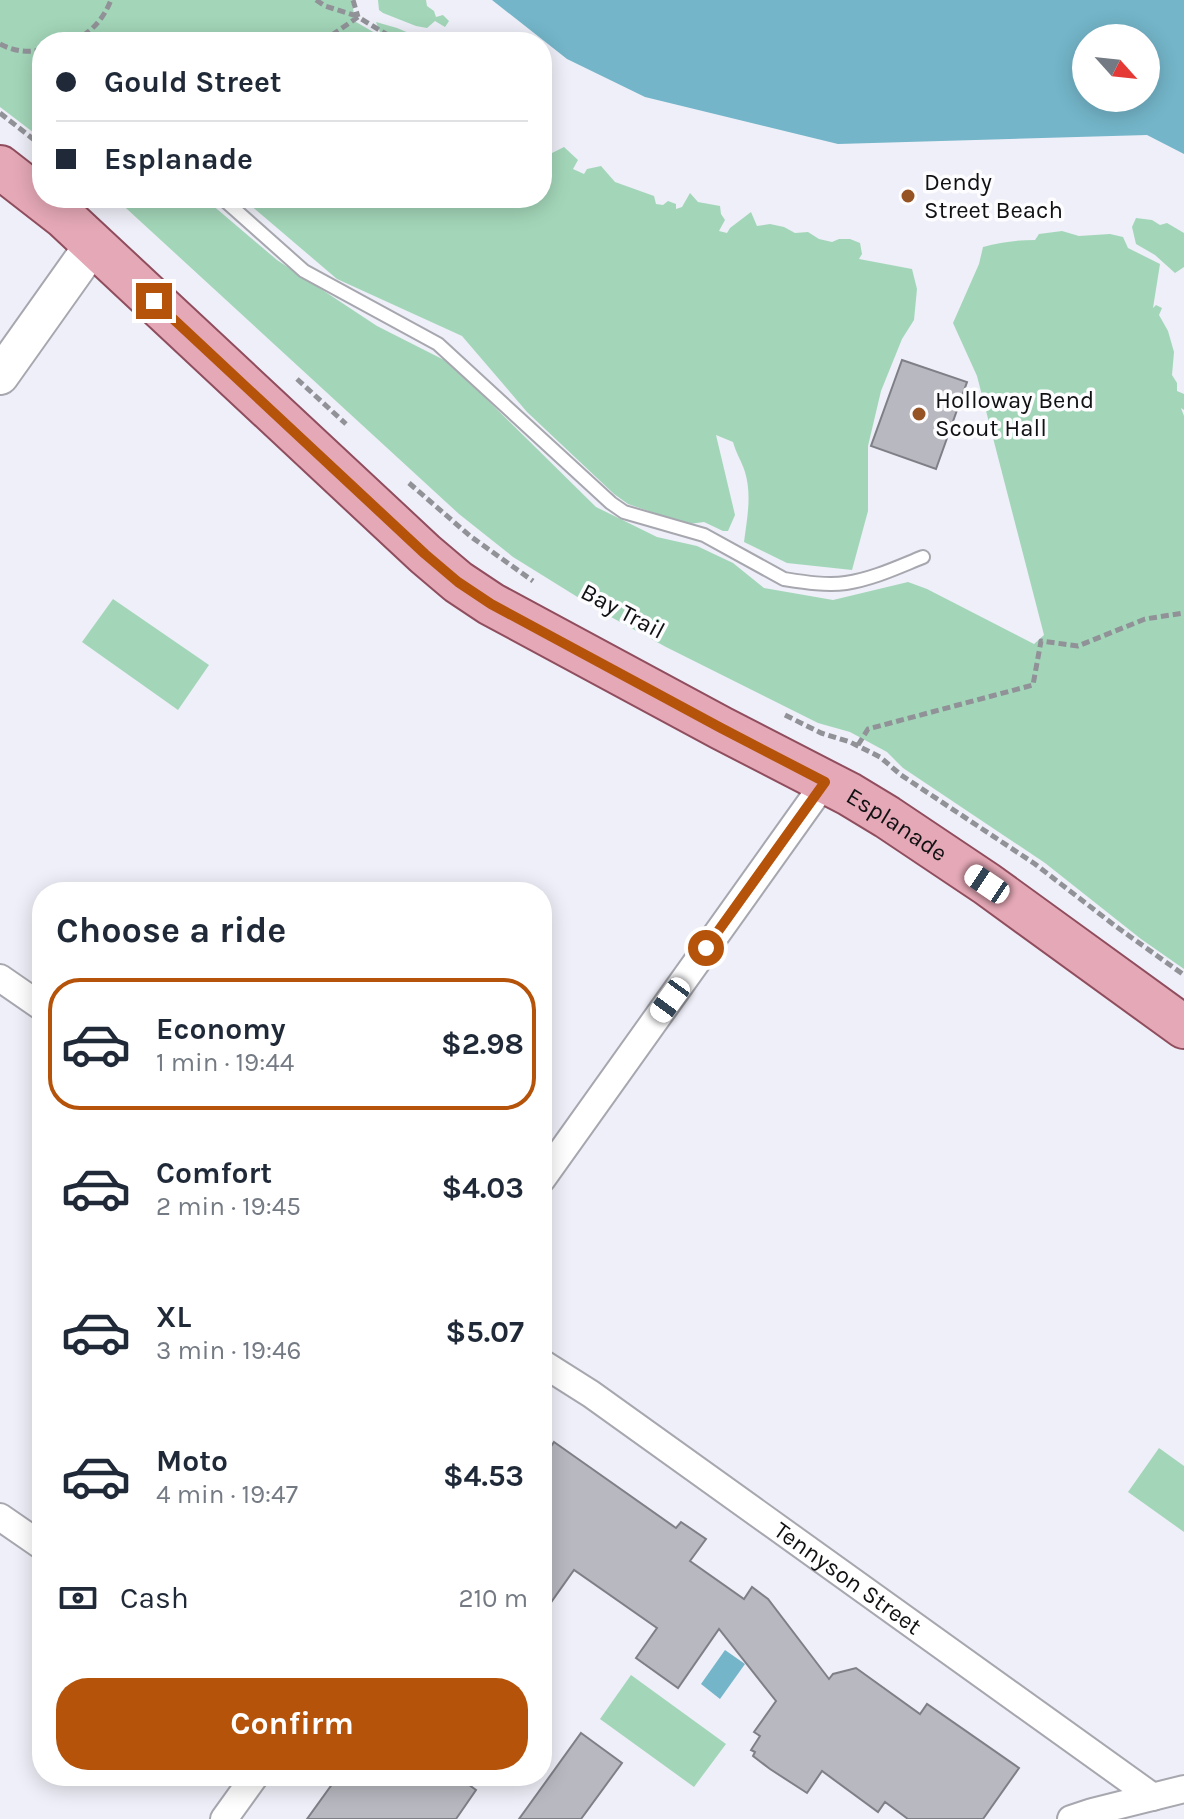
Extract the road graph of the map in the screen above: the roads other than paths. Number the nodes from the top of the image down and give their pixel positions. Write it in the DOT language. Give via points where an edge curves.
graph roads {
  1 [pos="0,167"];
  2 [pos="32,191"];
  3 [pos="56,208"];
  4 [pos="233,208"];
  5 [pos="76,223"];
  6 [pos="0,376"];
  7 [pos="923,557"];
  8 [pos="825,782"];
  9 [pos="0,978"];
  10 [pos="32,1000"];
  11 [pos="1184,1027"];
  12 [pos="552,1165"];
  13 [pos="552,1371"];
  14 [pos="0,1517"];
  15 [pos="32,1539"];
  16 [pos="248,1786"];
  17 [pos="1184,1789"];
  18 [pos="1153,1797"];
  19 [pos="224,1819"];
  20 [pos="1071,1819"];
  1 -- 2 [label="main road, Esplanade"];
  3 -- 5 [label="main road, Esplanade"];
  4 -- 7 [label="lane" via="304,271 438,344 624,512 704,535 784,579 844,584"];
  5 -- 6 [label="street"];
  5 -- 8 [label="main road, Esplanade" via="458,582"];
  8 -- 11 [label="main road, Esplanade" via="987,884"];
  8 -- 12 [label="street"];
  9 -- 10 [label="street"];
  13 -- 18 [label="street, Tennyson Street"];
  14 -- 15 [label="street"];
  16 -- 19 [label="street"];
  17 -- 18 [label="street"];
  18 -- 20 [label="street"];
}
